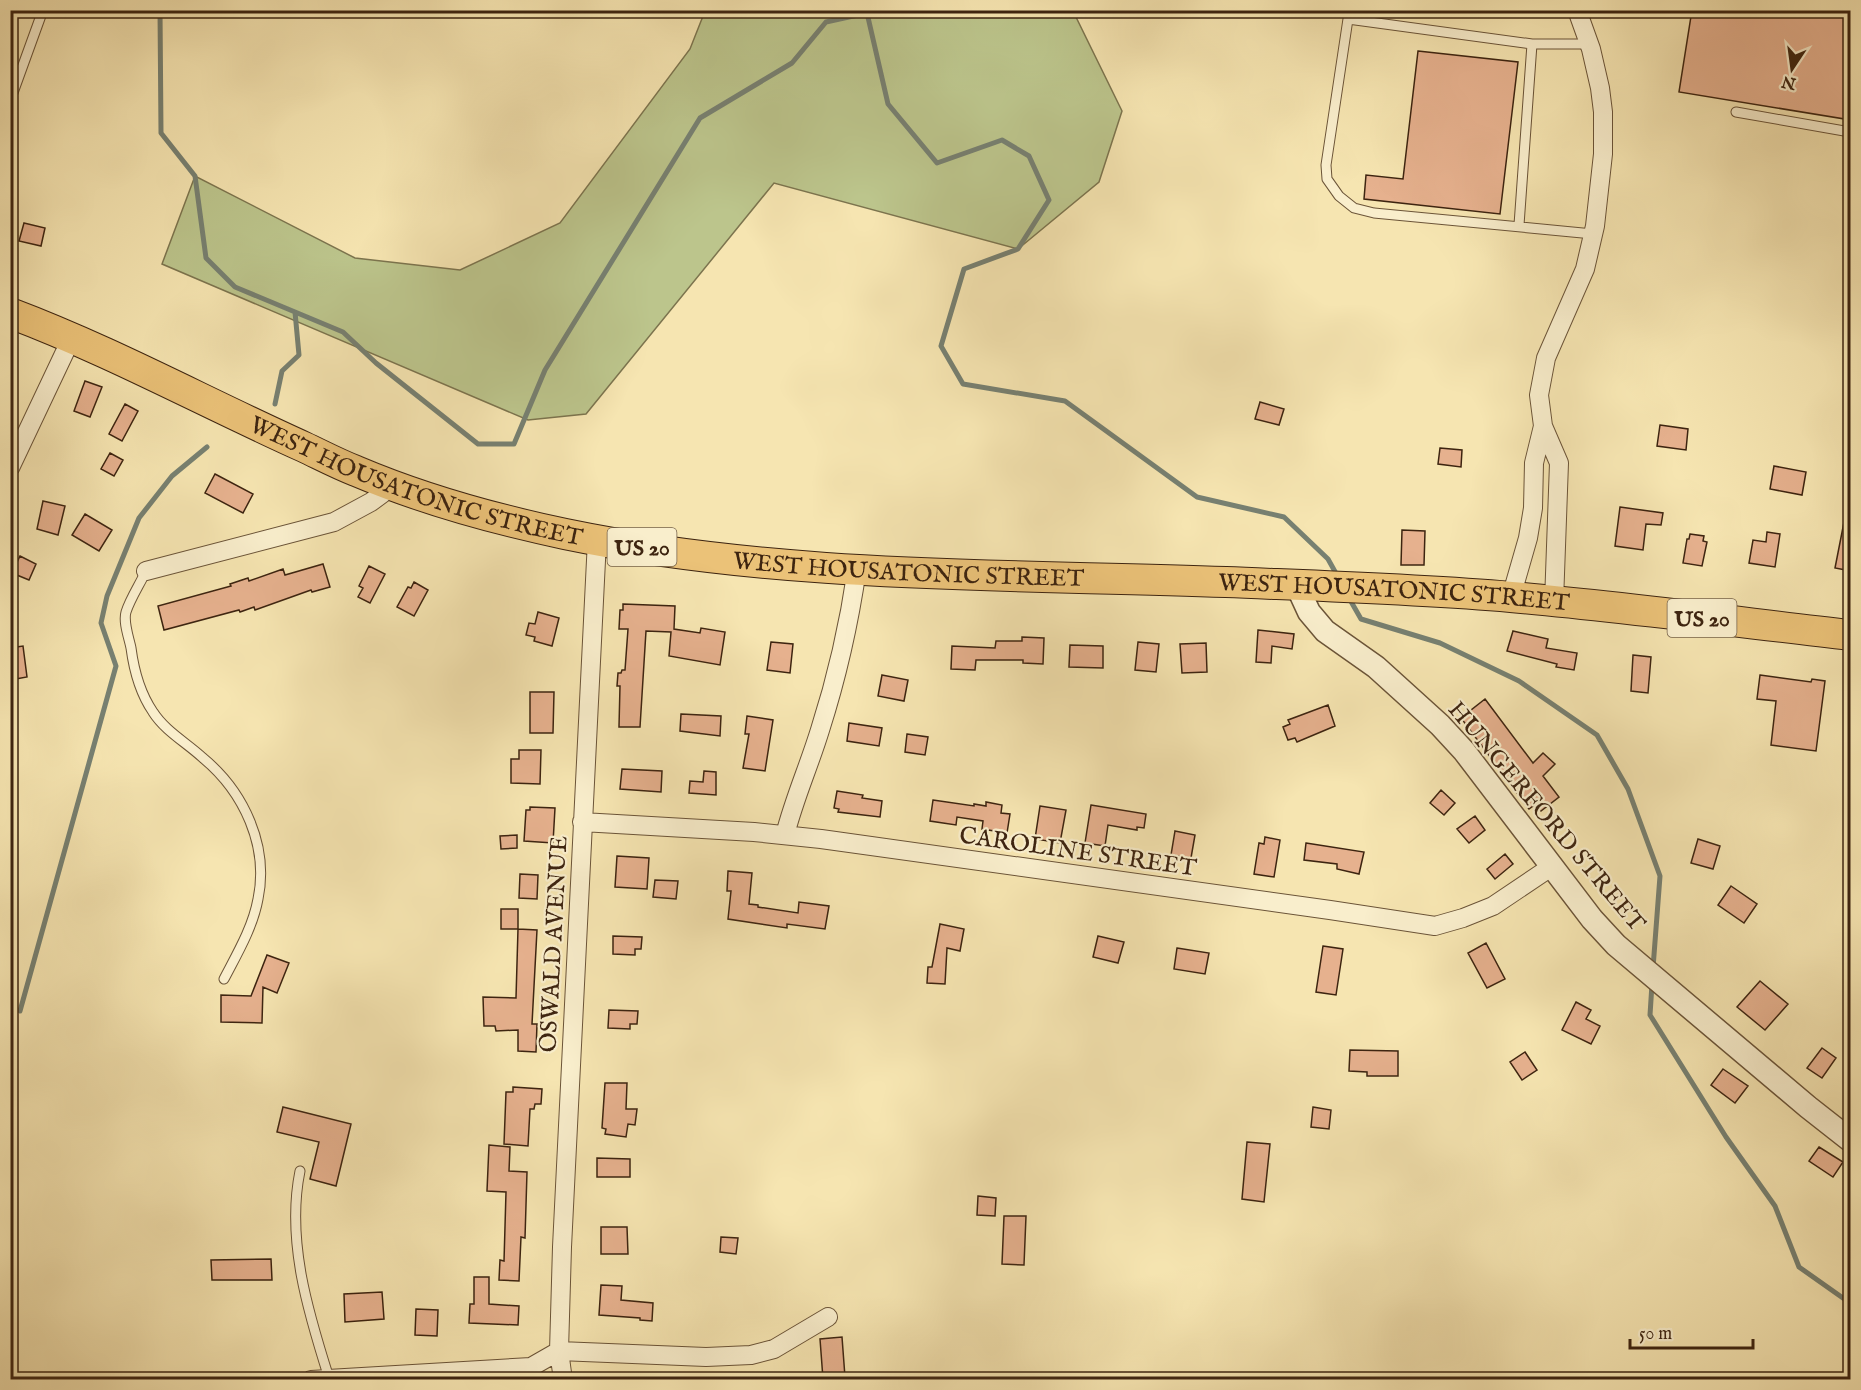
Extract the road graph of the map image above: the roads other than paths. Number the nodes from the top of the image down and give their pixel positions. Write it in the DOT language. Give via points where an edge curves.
graph roads {
  1 [pos="43,10"];
  2 [pos="1576,10"];
  3 [pos="1532,44"];
  4 [pos="1589,44"];
  5 [pos="10,101"];
  6 [pos="1736,112"];
  7 [pos="1851,132"];
  8 [pos="1519,225"];
  9 [pos="1593,234"];
  10 [pos="10,313"];
  11 [pos="72,337"];
  12 [pos="1542,426"];
  13 [pos="10,468"];
  14 [pos="394,485"];
  15 [pos="597,540"];
  16 [pos="857,569"];
  17 [pos="146,571"];
  18 [pos="1308,586"];
  19 [pos="1511,597"];
  20 [pos="1554,602"];
  21 [pos="1851,635"];
  22 [pos="582,822"];
  23 [pos="785,835"];
  24 [pos="1551,867"];
  25 [pos="224,979"];
  26 [pos="1851,1140"];
  27 [pos="300,1171"];
  28 [pos="828,1317"];
  29 [pos="559,1351"];
  30 [pos="320,1379"];
  31 [pos="563,1380"];
  1 -- 5 [label="lane"];
  2 -- 4 [label="street"];
  3 -- 4 [label="lane"];
  3 -- 8 [label="lane"];
  3 -- 8 [label="lane" via="1348,20 1326,165 1327,180 1354,208"];
  4 -- 9 [label="street" via="1603,112 1602,170"];
  6 -- 7 [label="lane"];
  8 -- 9 [label="lane"];
  9 -- 12 [label="street" via="1585,269 1546,358 1539,395"];
  10 -- 11 [label="highway, WEST HOUSATONIC STREET / US 20"];
  11 -- 13 [label="street"];
  11 -- 14 [label="highway, WEST HOUSATONIC STREET / US 20" via="260,428"];
  12 -- 19 [label="street" via="1534,463 1528,538"];
  12 -- 20 [label="street" via="1559,463"];
  14 -- 15 [label="highway, WEST HOUSATONIC STREET / US 20" via="499,518"];
  14 -- 17 [label="street" via="334,522"];
  15 -- 16 [label="highway, WEST HOUSATONIC STREET / US 20" via="769,564"];
  15 -- 22 [label="street, OSWALD AVENUE"];
  16 -- 18 [label="highway, WEST HOUSATONIC STREET / US 20"];
  16 -- 23 [label="street" via="840,661"];
  17 -- 25 [label="lane" via="125,614 141,691 154,714 173,734 226,778 243,804 261,867 258,900 245,938"];
  18 -- 19 [label="highway, WEST HOUSATONIC STREET / US 20"];
  18 -- 24 [label="street, HUNGERFORD STREET" via="1309,612 1325,631 1376,667 1456,743"];
  19 -- 20 [label="highway, WEST HOUSATONIC STREET / US 20"];
  20 -- 21 [label="highway, WEST HOUSATONIC STREET / US 20"];
  22 -- 23 [label="street, CAROLINE STREET"];
  22 -- 29 [label="street, OSWALD AVENUE"];
  23 -- 24 [label="street, CAROLINE STREET" via="1434,926 1493,906"];
  24 -- 26 [label="street, HUNGERFORD STREET" via="1592,919 1632,960"];
  27 -- 30 [label="lane" via="296,1190 298,1249"];
  28 -- 29 [label="street" via="774,1349 752,1355"];
  29 -- 30 [label="street" via="531,1367"];
  29 -- 31 [label="street, OSWALD AVENUE"];
}
